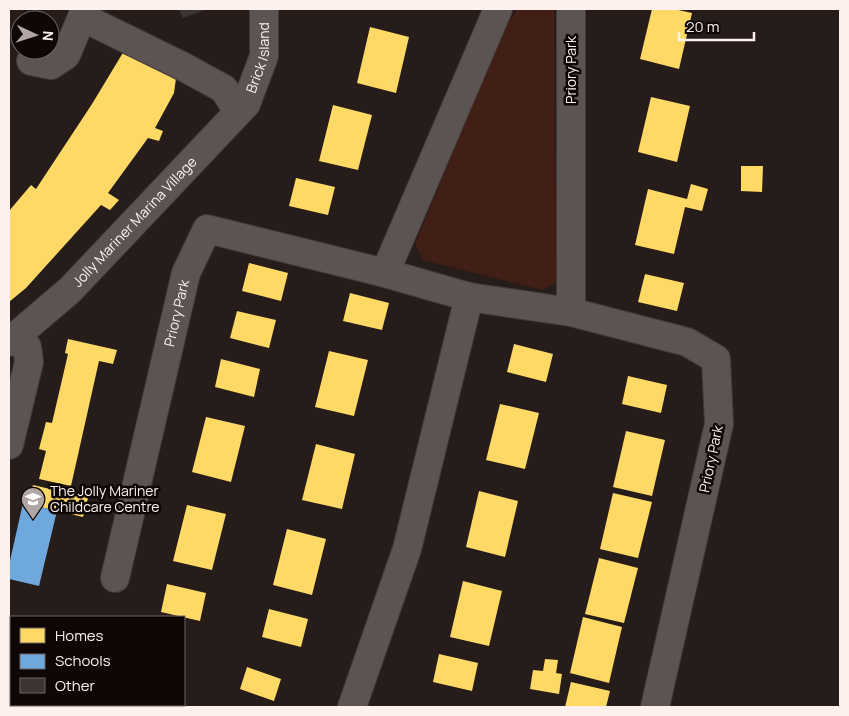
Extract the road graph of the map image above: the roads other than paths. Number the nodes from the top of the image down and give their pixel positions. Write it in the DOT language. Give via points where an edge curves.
graph roads {
  1 [pos="264,9"];
  2 [pos="498,9"];
  3 [pos="571,9"];
  4 [pos="31,61"];
  5 [pos="242,108"];
  6 [pos="385,273"];
  7 [pos="469,297"];
  8 [pos="571,312"];
  9 [pos="13,338"];
  10 [pos="9,445"];
  11 [pos="115,578"];
  12 [pos="352,707"];
  13 [pos="655,707"];
  1 -- 5 [label="street, Brick Island" via="264,56"];
  2 -- 6 [label="street"];
  3 -- 8 [label="street, Priory Park"];
  4 -- 5 [label="street" via="51,65 66,55 82,17 224,88"];
  5 -- 9 [label="street, Jolly Mariner Marina Village" via="70,290"];
  6 -- 7 [label="street, Priory Park"];
  6 -- 11 [label="street, Priory Park" via="207,229 186,273"];
  7 -- 8 [label="street, Priory Park"];
  7 -- 12 [label="street" via="407,549"];
  8 -- 13 [label="street, Priory Park" via="687,342 716,359 720,424"];
  9 -- 10 [label="street, Jolly Mariner Marina Village" via="27,347 29,362"];
}
